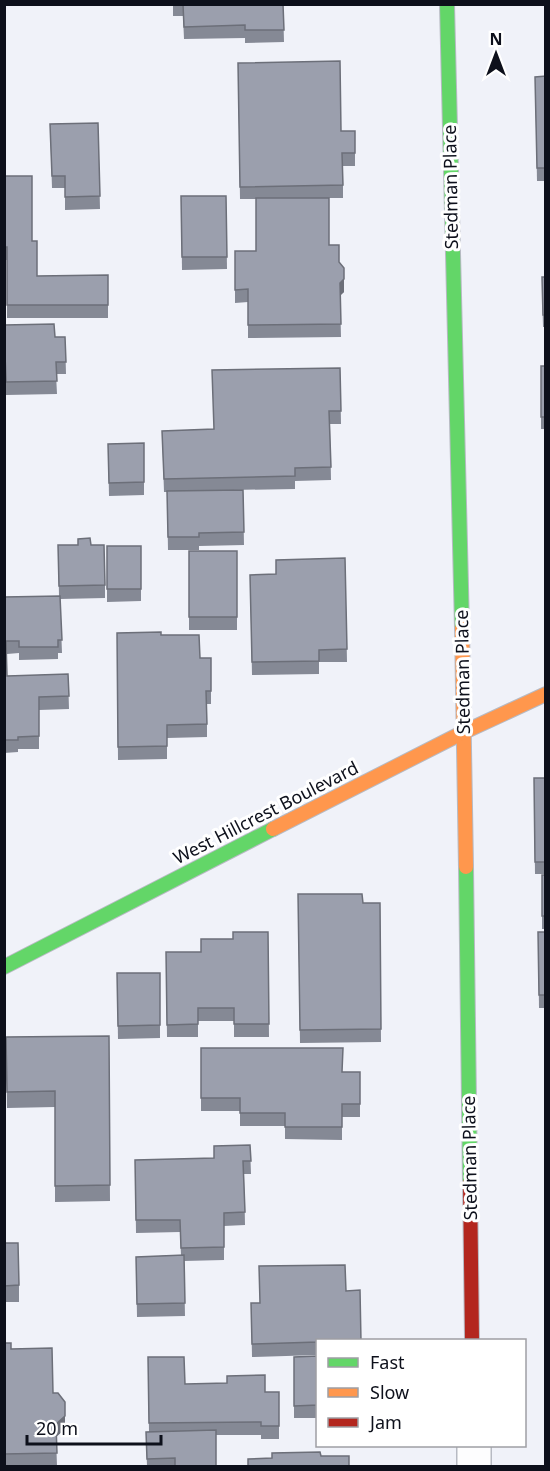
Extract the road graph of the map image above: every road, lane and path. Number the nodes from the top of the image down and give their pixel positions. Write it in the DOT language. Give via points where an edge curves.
graph roads {
  1 [pos="447,4"];
  2 [pos="546,694"];
  3 [pos="464,732"];
  4 [pos="4,967"];
  5 [pos="472,1339"];
  6 [pos="474,1447"];
  7 [pos="474,1467"];
  1 -- 3 [label="street, Stedman Place"];
  2 -- 3 [label="street, West Hillcrest Boulevard"];
  3 -- 4 [label="street, West Hillcrest Boulevard"];
  3 -- 5 [label="street, Stedman Place"];
  6 -- 7 [label="street"];
}
